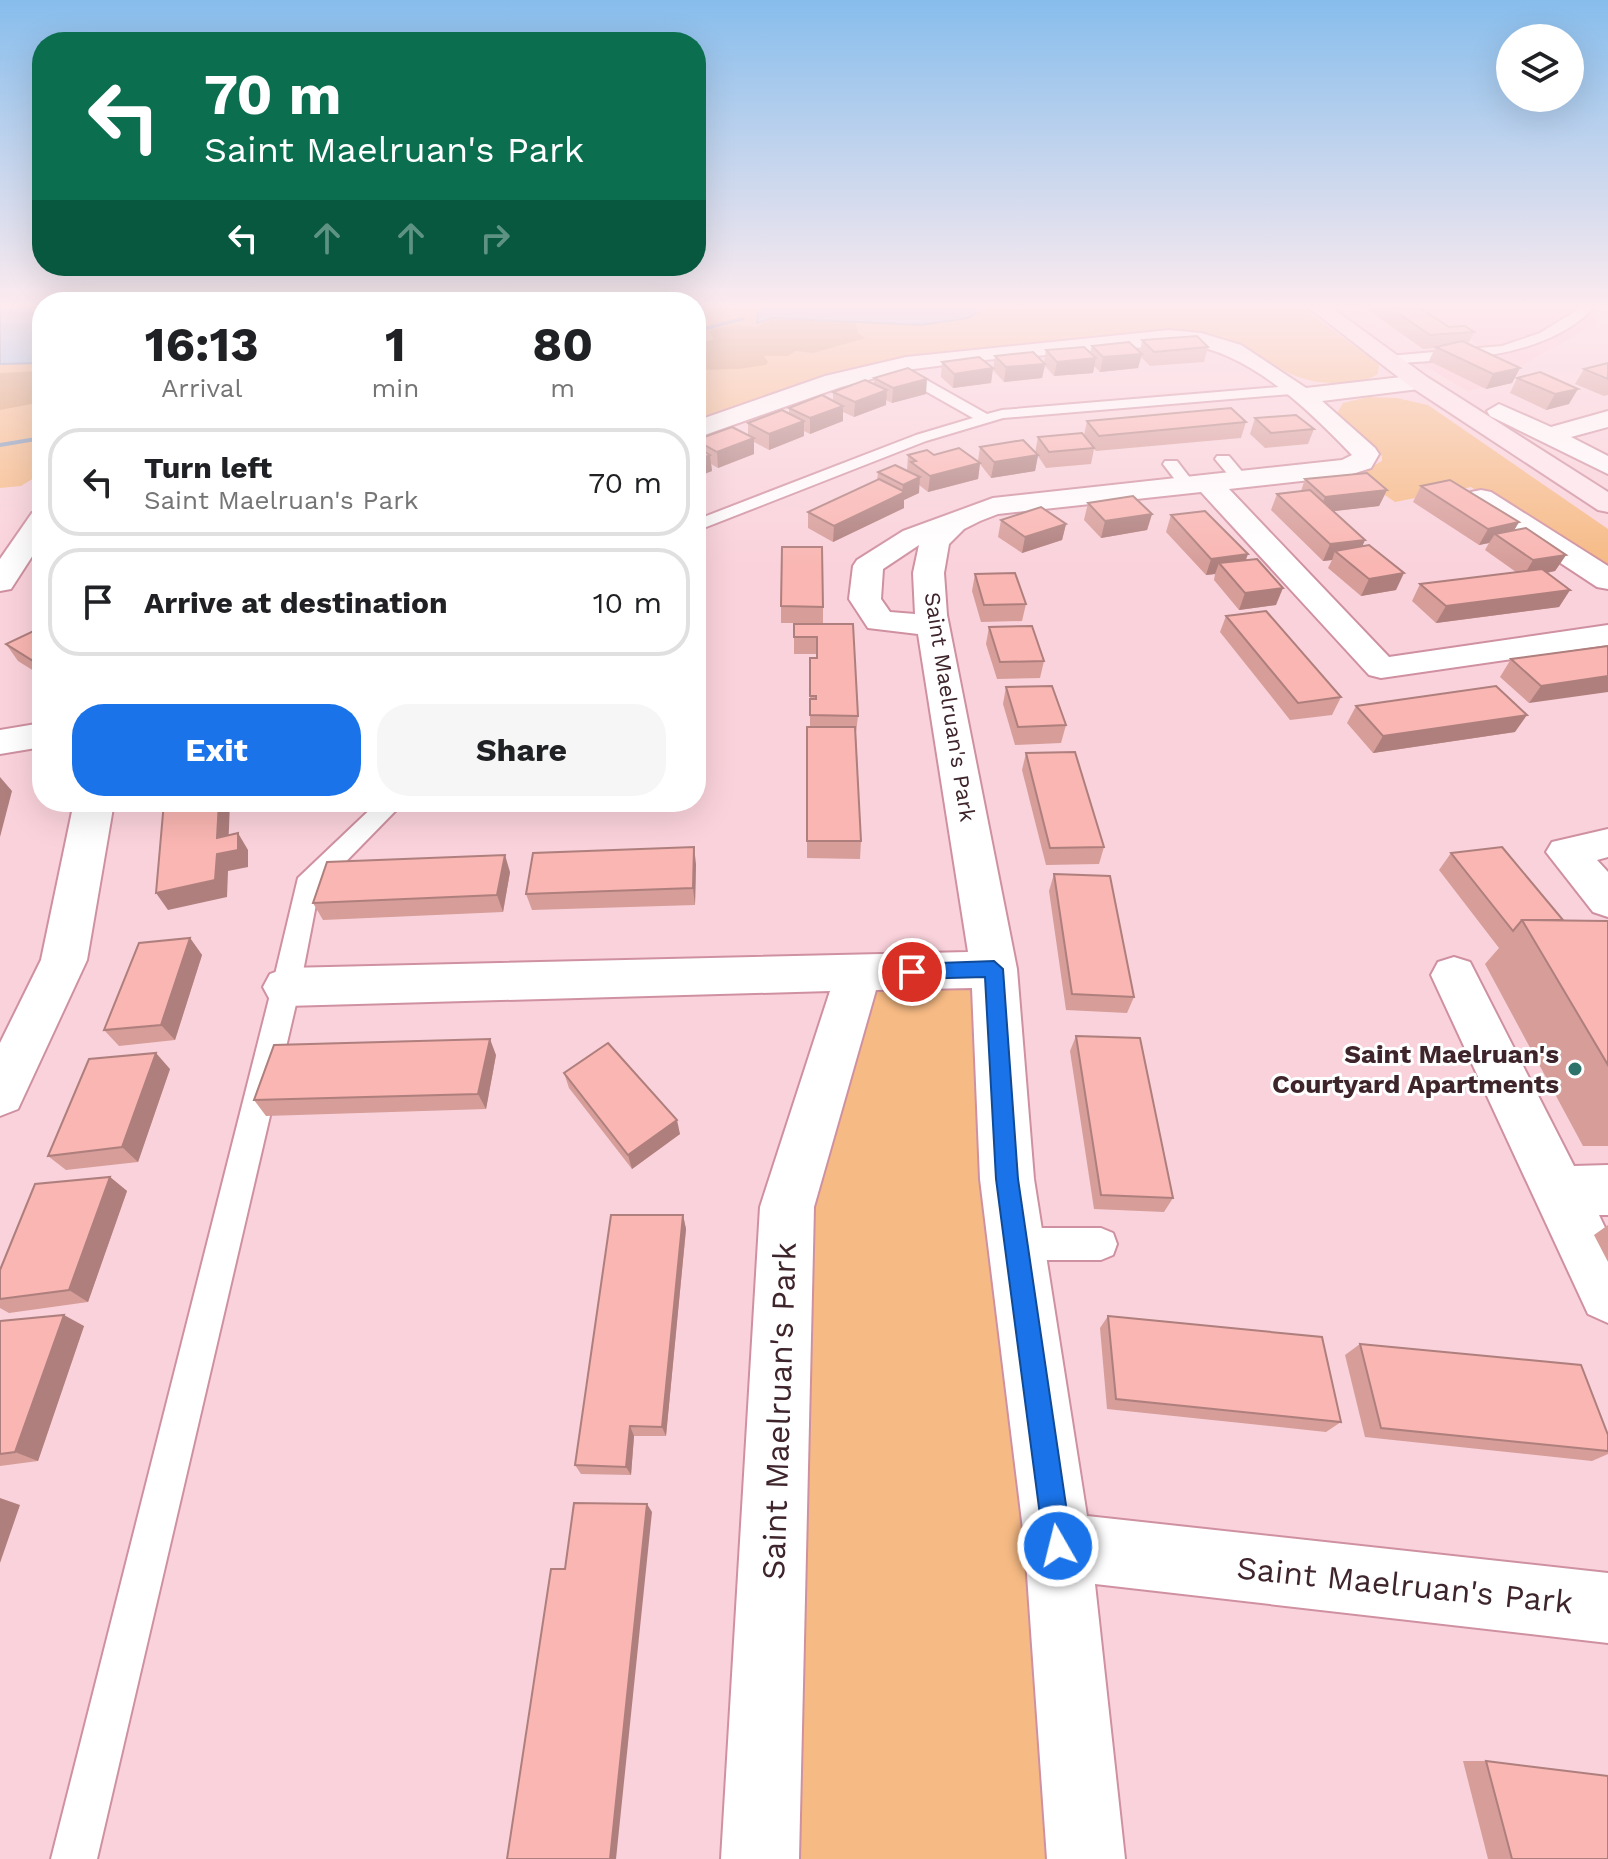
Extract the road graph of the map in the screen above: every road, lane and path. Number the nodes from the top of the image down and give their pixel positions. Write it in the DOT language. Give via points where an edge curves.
graph roads {
  1 [pos="800,394"];
  2 [pos="941,394"];
  3 [pos="1283,394"];
  4 [pos="1296,394"];
  5 [pos="1438,394"];
  6 [pos="1499,411"];
  7 [pos="985,419"];
  8 [pos="1608,419"];
  9 [pos="706,427"];
  10 [pos="1548,436"];
  11 [pos="1608,466"];
  12 [pos="1207,475"];
  13 [pos="1602,495"];
  14 [pos="1481,498"];
  15 [pos="706,522"];
  16 [pos="945,527"];
  17 [pos="32,534"];
  18 [pos="1608,580"];
  19 [pos="0,582"];
  20 [pos="933,626"];
  21 [pos="1608,635"];
  22 [pos="32,737"];
  23 [pos="0,742"];
  24 [pos="92,812"];
  25 [pos="382,812"];
  26 [pos="1608,843"];
  27 [pos="1608,901"];
  28 [pos="994,969"];
  29 [pos="858,974"];
  30 [pos="1454,975"];
  31 [pos="286,987"];
  32 [pos="0,1094"];
  33 [pos="1583,1190"];
  34 [pos="1016,1244"];
  35 [pos="1101,1244"];
  36 [pos="1608,1294"];
  37 [pos="1058,1546"];
  38 [pos="1608,1608"];
  39 [pos="74,1859"];
  40 [pos="760,1859"];
  41 [pos="1086,1859"];
  1 -- 9 [label="street"];
  2 -- 7 [label="lane"];
  3 -- 7 [label="lane" via="1035,409"];
  4 -- 12 [label="street" via="1358,445 1366,454 1362,462 1346,468"];
  5 -- 13 [label="main road"];
  6 -- 10 [label="street"];
  7 -- 15 [label="lane" via="921,438"];
  8 -- 10 [label="street"];
  10 -- 11 [label="street"];
  12 -- 16 [label="street" via="993,506"];
  12 -- 21 [label="street" via="1381,668"];
  14 -- 18 [label="street"];
  16 -- 20 [label="street, Saint Maelruan's Park" via="927,558"];
  16 -- 20 [label="street" via="916,533 868,566 865,599 880,621"];
  17 -- 19 [label="street"];
  20 -- 28 [label="street, Saint Maelruan's Park"];
  22 -- 23 [label="street"];
  24 -- 32 [label="street" via="64,960"];
  25 -- 31 [label="lane" via="307,885"];
  26 -- 27 [label="street" via="1567,852"];
  28 -- 29 [label="street"];
  28 -- 34 [label="street, Saint Maelruan's Park"];
  29 -- 31 [label="street"];
  29 -- 40 [label="street, Saint Maelruan's Park" via="787,1207"];
  30 -- 33 [label="street"];
  31 -- 39 [label="lane"];
  33 -- 36 [label="street"];
  34 -- 35 [label="lane"];
  34 -- 37 [label="street, Saint Maelruan's Park"];
  37 -- 38 [label="street, Saint Maelruan's Park"];
  37 -- 41 [label="street, Saint Maelruan's Park"];
}
